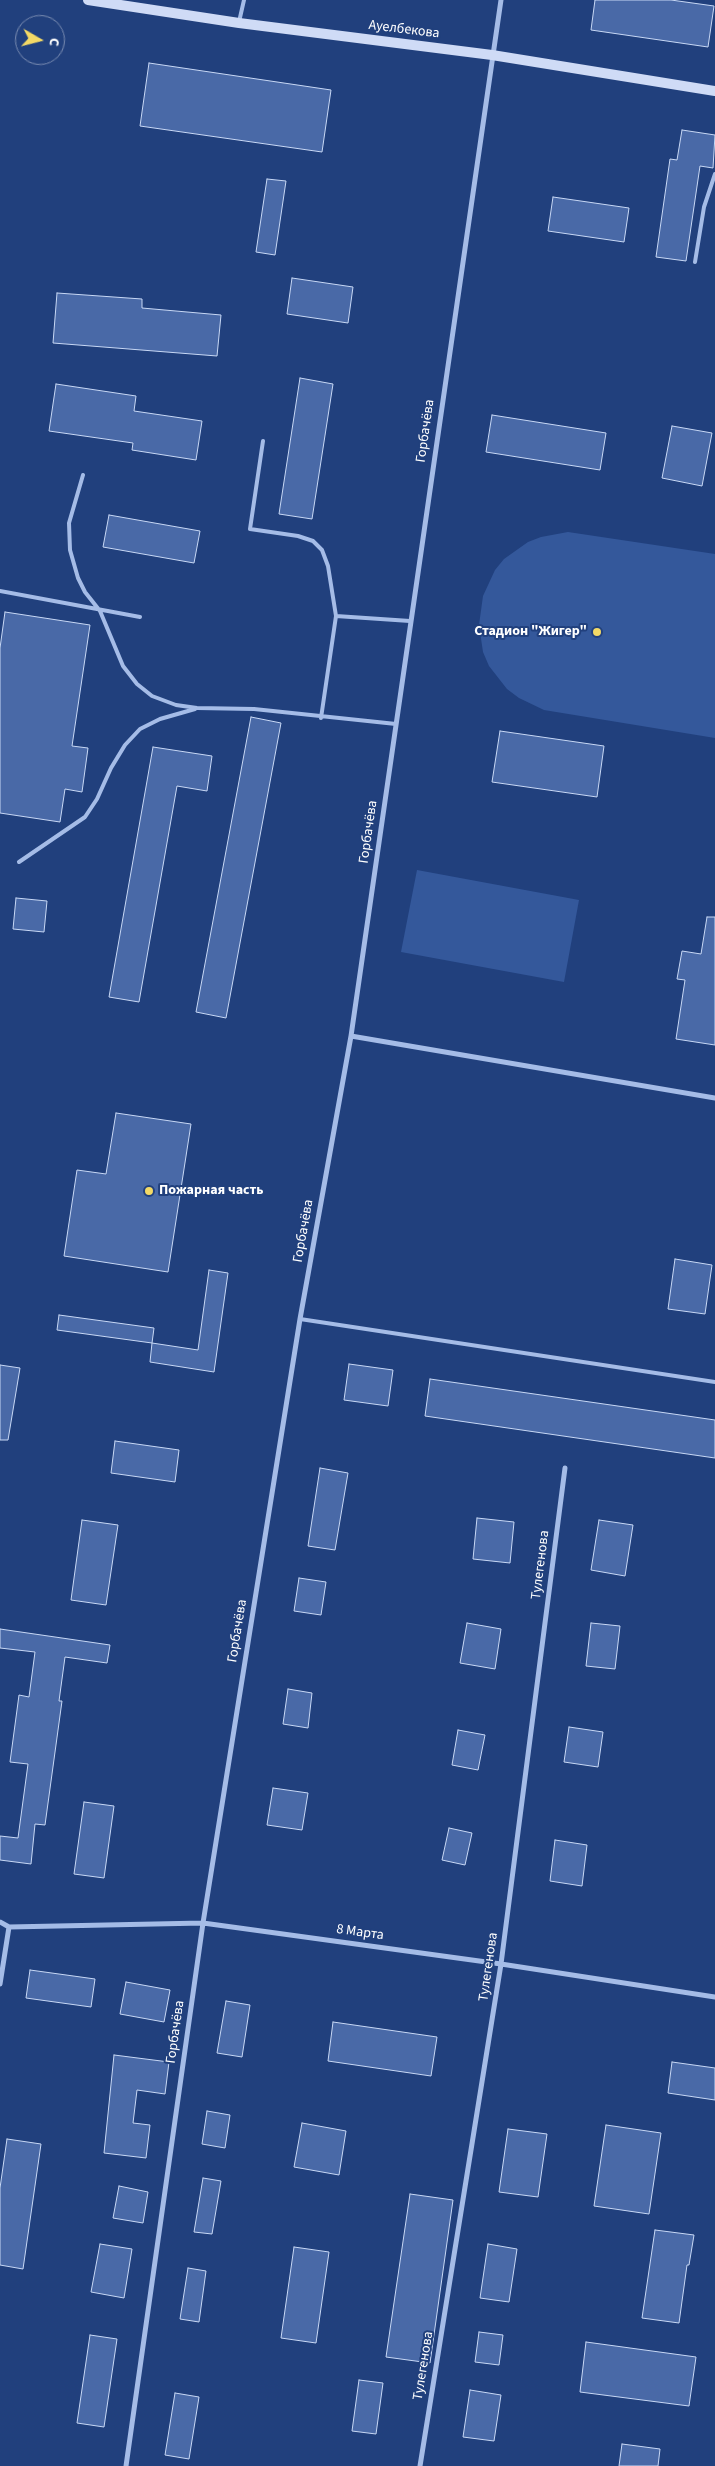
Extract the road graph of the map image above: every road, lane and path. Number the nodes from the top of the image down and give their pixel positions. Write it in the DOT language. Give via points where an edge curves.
graph roads {
  1 [pos="88,0"];
  2 [pos="244,0"];
  3 [pos="501,0"];
  4 [pos="239,23"];
  5 [pos="492,55"];
  6 [pos="715,91"];
  7 [pos="715,174"];
  8 [pos="695,262"];
  9 [pos="263,441"];
  10 [pos="83,475"];
  11 [pos="0,591"];
  12 [pos="100,612"];
  13 [pos="336,616"];
  14 [pos="140,617"];
  15 [pos="410,621"];
  16 [pos="197,708"];
  17 [pos="321,718"];
  18 [pos="396,724"];
  19 [pos="19,862"];
  20 [pos="351,1036"];
  21 [pos="715,1098"];
  22 [pos="300,1319"];
  23 [pos="715,1382"];
  24 [pos="565,1468"];
  25 [pos="0,1922"];
  26 [pos="203,1923"];
  27 [pos="9,1927"];
  28 [pos="501,1964"];
  29 [pos="0,1984"];
  30 [pos="715,1997"];
  31 [pos="126,2466"];
  32 [pos="420,2466"];
  1 -- 4 [label="main road, Ауелбекова"];
  2 -- 4 [label="lane"];
  3 -- 5 [label="street, Горбачёва"];
  4 -- 5 [label="main road, Ауелбекова"];
  5 -- 6 [label="main road, Ауелбекова"];
  5 -- 15 [label="street, Горбачёва"];
  7 -- 8 [label="lane" via="704,207"];
  9 -- 13 [label="lane" via="250,528 298,536 313,541 322,550 328,566"];
  10 -- 12 [label="lane" via="69,523 70,550 85,592"];
  11 -- 12 [label="lane"];
  12 -- 14 [label="lane"];
  12 -- 16 [label="lane" via="123,666 137,684 152,696 176,705"];
  13 -- 15 [label="lane"];
  13 -- 17 [label="lane"];
  15 -- 18 [label="street, Горбачёва"];
  16 -- 17 [label="lane" via="247,708"];
  16 -- 19 [label="lane" via="140,729 111,768 85,817"];
  17 -- 18 [label="lane"];
  18 -- 20 [label="street, Горбачёва"];
  20 -- 21 [label="street"];
  20 -- 22 [label="street, Горбачёва"];
  22 -- 23 [label="lane"];
  22 -- 26 [label="street, Горбачёва"];
  24 -- 28 [label="street, Тулегенова"];
  25 -- 27 [label="street"];
  26 -- 27 [label="street, 8 Марта"];
  26 -- 28 [label="street, 8 Марта"];
  26 -- 31 [label="street, Горбачёва"];
  27 -- 29 [label="street"];
  28 -- 30 [label="street, 8 Марта"];
  28 -- 32 [label="street, Тулегенова"];
}
